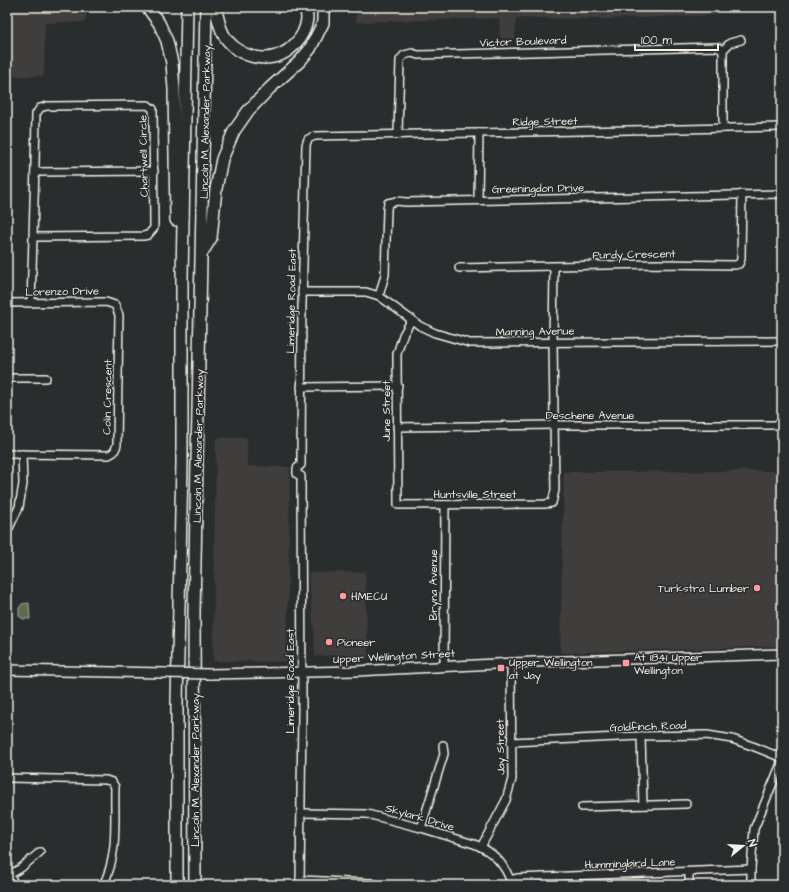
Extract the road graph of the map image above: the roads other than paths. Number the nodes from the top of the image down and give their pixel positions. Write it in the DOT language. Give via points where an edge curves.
graph roads {
  1 [pos="148,7"];
  2 [pos="186,7"];
  3 [pos="206,7"];
  4 [pos="216,7"];
  5 [pos="306,7"];
  6 [pos="319,7"];
  7 [pos="323,7"];
  8 [pos="318,34"];
  9 [pos="741,40"];
  10 [pos="723,50"];
  11 [pos="782,127"];
  12 [pos="722,128"];
  13 [pos="479,133"];
  14 [pos="398,134"];
  15 [pos="308,139"];
  16 [pos="154,171"];
  17 [pos="35,172"];
  18 [pos="742,194"];
  19 [pos="782,194"];
  20 [pos="478,200"];
  21 [pos="33,237"];
  22 [pos="202,251"];
  23 [pos="554,266"];
  24 [pos="459,268"];
  25 [pos="182,278"];
  26 [pos="302,292"];
  27 [pos="379,296"];
  28 [pos="31,302"];
  29 [pos="7,303"];
  30 [pos="116,307"];
  31 [pos="412,319"];
  32 [pos="782,341"];
  33 [pos="553,342"];
  34 [pos="7,378"];
  35 [pos="46,378"];
  36 [pos="398,386"];
  37 [pos="301,387"];
  38 [pos="555,425"];
  39 [pos="782,425"];
  40 [pos="397,427"];
  41 [pos="7,454"];
  42 [pos="22,454"];
  43 [pos="398,505"];
  44 [pos="445,505"];
  45 [pos="7,532"];
  46 [pos="782,654"];
  47 [pos="511,663"];
  48 [pos="444,666"];
  49 [pos="7,670"];
  50 [pos="302,672"];
  51 [pos="641,736"];
  52 [pos="511,742"];
  53 [pos="442,746"];
  54 [pos="782,760"];
  55 [pos="7,778"];
  56 [pos="686,804"];
  57 [pos="643,805"];
  58 [pos="582,807"];
  59 [pos="301,813"];
  60 [pos="421,828"];
  61 [pos="481,847"];
  62 [pos="40,852"];
  63 [pos="751,869"];
  64 [pos="689,872"];
  65 [pos="8,873"];
  66 [pos="300,882"];
  67 [pos="511,882"];
  68 [pos="15,885"];
  69 [pos="103,885"];
  70 [pos="176,885"];
  71 [pos="195,885"];
  72 [pos="376,885"];
  73 [pos="688,885"];
  74 [pos="751,885"];
  1 -- 25 [label="highway" via="167,41 172,62 177,258"];
  2 -- 25 [label="highway, Lincoln M. Alexander Parkway"];
  3 -- 22 [label="highway, Lincoln M. Alexander Parkway"];
  4 -- 5 [label="highway" via="227,40 237,50 262,59 277,57 291,49 301,38 307,19"];
  6 -- 8 [label="highway"];
  7 -- 8 [label="highway" via="323,23"];
  8 -- 22 [label="highway" via="300,61 248,111 234,131 222,159 211,238"];
  9 -- 10 [label="street"];
  10 -- 12 [label="street"];
  10 -- 14 [label="street, Victor Boulevard" via="717,47 404,55 400,60"];
  11 -- 12 [label="street, Ridge Street"];
  12 -- 13 [label="street, Ridge Street"];
  13 -- 14 [label="street, Ridge Street"];
  13 -- 20 [label="street"];
  14 -- 15 [label="street, Ridge Street" via="315,136"];
  15 -- 26 [label="street, Limeridge Road East"];
  16 -- 17 [label="street"];
  16 -- 17 [label="street, Chartwell Circle" via="153,109 148,105 40,108 36,114"];
  16 -- 21 [label="street, Chartwell Circle" via="154,228 148,235"];
  17 -- 21 [label="street, Chartwell Circle"];
  18 -- 19 [label="street, Greeningdon Drive"];
  18 -- 20 [label="street, Greeningdon Drive"];
  18 -- 23 [label="street, Purdy Crescent" via="739,264"];
  20 -- 27 [label="street, Greeningdon Drive" via="388,203 385,275"];
  21 -- 28 [label="street, Chartwell Circle"];
  22 -- 71 [label="highway, Lincoln M. Alexander Parkway" via="194,612"];
  23 -- 24 [label="street, Purdy Crescent"];
  23 -- 33 [label="street"];
  25 -- 70 [label="highway, Lincoln M. Alexander Parkway"];
  26 -- 27 [label="street, Manning Avenue" via="366,292"];
  26 -- 37 [label="street, Limeridge Road East"];
  27 -- 31 [label="street, Manning Avenue"];
  28 -- 29 [label="street, Lorenzo Drive"];
  28 -- 30 [label="street, Lorenzo Drive" via="106,302"];
  30 -- 42 [label="street, Colin Crescent" via="119,315 117,445 114,452 109,455"];
  31 -- 33 [label="street, Manning Avenue" via="435,333 470,342"];
  31 -- 36 [label="street, June Street" via="398,349"];
  32 -- 33 [label="street, Manning Avenue"];
  33 -- 38 [label="street"];
  34 -- 35 [label="street"];
  36 -- 37 [label="street"];
  36 -- 40 [label="street, June Street"];
  37 -- 50 [label="street, Limeridge Road East" via="301,465 304,467 301,476"];
  38 -- 39 [label="street, Deschene Avenue"];
  38 -- 40 [label="street, Deschene Avenue"];
  38 -- 44 [label="street, Huntsville Street" via="555,490 552,503"];
  40 -- 43 [label="street, June Street"];
  41 -- 42 [label="street, Colin Crescent"];
  42 -- 45 [label="street" via="23,484 19,508"];
  43 -- 44 [label="street, Huntsville Street"];
  44 -- 48 [label="street, Bryna Avenue"];
  46 -- 47 [label="main road, Upper Wellington Street"];
  47 -- 48 [label="main road, Upper Wellington Street"];
  47 -- 52 [label="street, Jay Street"];
  48 -- 50 [label="main road, Upper Wellington Street"];
  49 -- 50 [label="main road, Upper Wellington Street, bridge" via="209,674"];
  50 -- 59 [label="street, Limeridge Road East"];
  51 -- 52 [label="street, Goldfinch Road"];
  51 -- 54 [label="street, Goldfinch Road" via="707,735 732,739"];
  51 -- 57 [label="street"];
  52 -- 61 [label="street, Jay Street" via="512,779 506,800"];
  53 -- 60 [label="street" via="444,754"];
  54 -- 63 [label="street" via="754,828"];
  55 -- 69 [label="street" via="112,782 115,787 114,850 109,875"];
  56 -- 57 [label="street"];
  57 -- 58 [label="street"];
  59 -- 60 [label="street, Skylark Drive" via="367,814"];
  59 -- 66 [label="street, Limeridge Road East"];
  60 -- 61 [label="street, Skylark Drive"];
  61 -- 67 [label="street, Skylark Drive" via="502,864"];
  62 -- 65 [label="street" via="21,868"];
  63 -- 64 [label="street, Hummingbird Lane"];
  63 -- 74 [label="street"];
  64 -- 67 [label="street, Hummingbird Lane" via="517,878"];
  64 -- 73 [label="street"];
  65 -- 68 [label="street"];
  66 -- 72 [label="street"];
}
